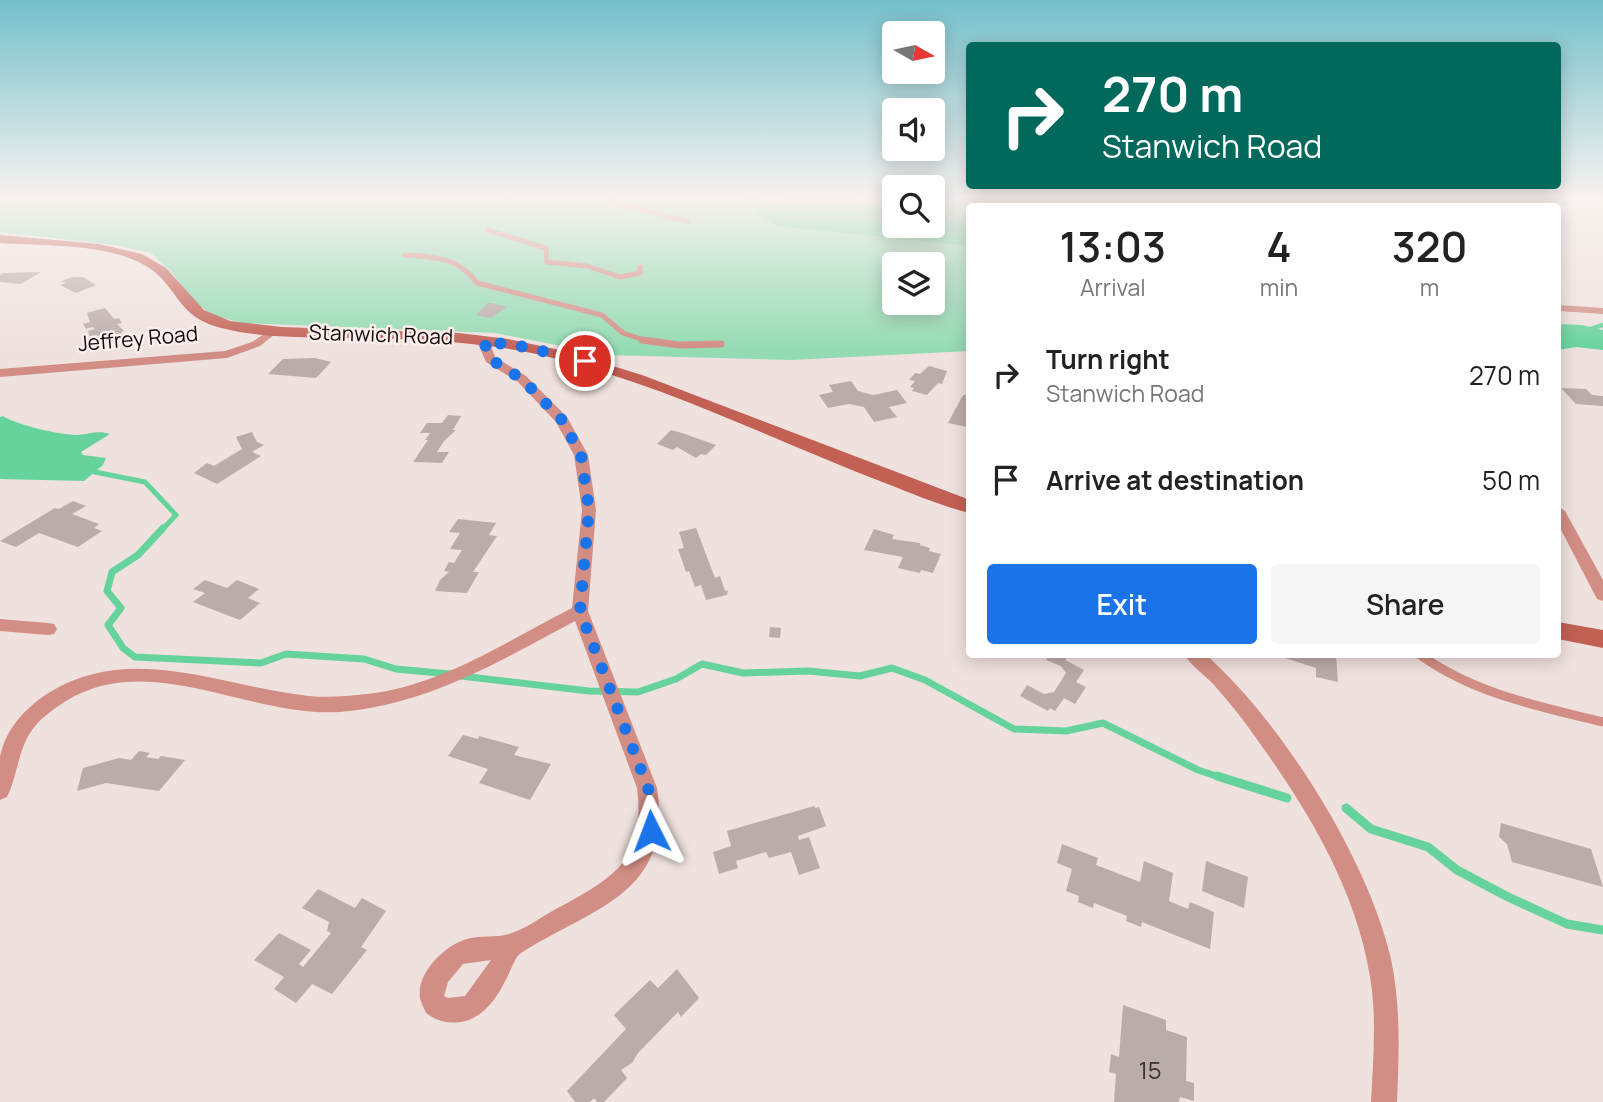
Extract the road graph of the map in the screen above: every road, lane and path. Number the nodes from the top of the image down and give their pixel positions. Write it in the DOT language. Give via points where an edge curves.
graph roads {
  1 [pos="94,248"];
  2 [pos="545,248"];
  3 [pos="405,255"];
  4 [pos="640,267"];
  5 [pos="1561,309"];
  6 [pos="1603,311"];
  7 [pos="273,331"];
  8 [pos="484,341"];
  9 [pos="722,344"];
  10 [pos="0,373"];
  11 [pos="966,505"];
  12 [pos="1561,517"];
  13 [pos="1603,595"];
  14 [pos="580,611"];
  15 [pos="0,625"];
  16 [pos="48,629"];
  17 [pos="1561,632"];
  18 [pos="1603,639"];
  19 [pos="1197,658"];
  20 [pos="1425,658"];
  21 [pos="1603,722"];
  22 [pos="0,791"];
  23 [pos="510,946"];
  24 [pos="1384,1102"];
  1 -- 7 [label="street, Stanwich Road" via="136,257 157,268 184,302 201,315 230,326"];
  2 -- 4 [label="lane" via="547,262 587,266 607,275 636,276"];
  3 -- 9 [label="lane" via="444,258 468,270 477,284 602,315 613,328 640,338 682,346"];
  5 -- 6 [label="street"];
  7 -- 8 [label="street, Stanwich Road"];
  7 -- 10 [label="street, Jeffrey Road" via="256,344 227,354"];
  8 -- 11 [label="street, Stanwich Road" via="618,371"];
  8 -- 14 [label="street" via="490,359 522,379 562,420 581,455 589,510"];
  12 -- 13 [label="street"];
  14 -- 22 [label="street" via="445,677 401,695 371,701 310,704 167,676 126,675 76,684 37,711 22,729"];
  14 -- 23 [label="street" via="650,800 651,831 635,867 592,903"];
  15 -- 16 [label="street"];
  17 -- 18 [label="street"];
  19 -- 24 [label="street" via="1259,725 1328,827 1352,875 1384,990"];
  20 -- 21 [label="lane" via="1466,682"];
}
